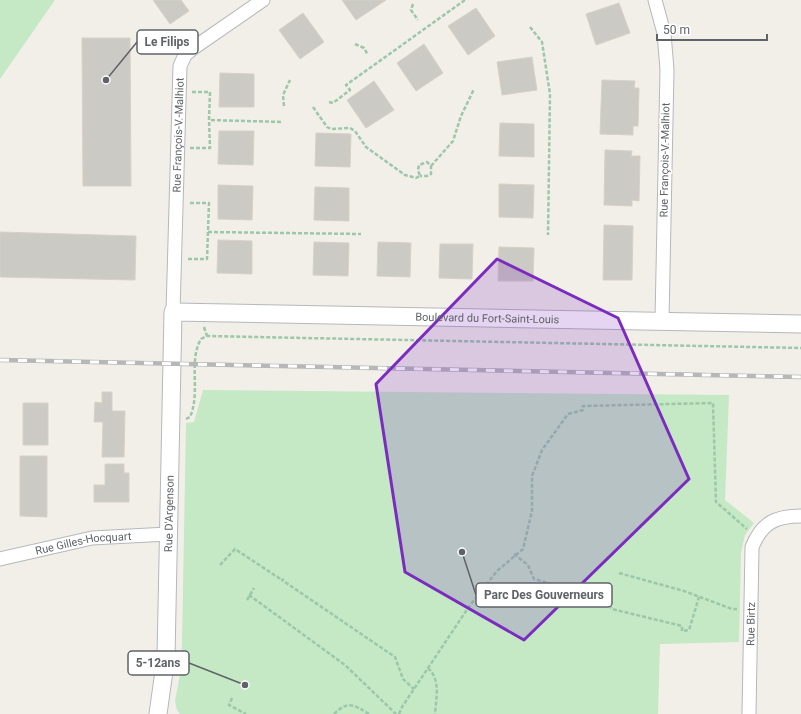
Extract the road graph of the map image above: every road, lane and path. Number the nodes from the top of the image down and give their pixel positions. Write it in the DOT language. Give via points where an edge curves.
graph roads {
  1 [pos="262,0"];
  2 [pos="465,0"];
  3 [pos="655,0"];
  4 [pos="413,4"];
  5 [pos="418,20"];
  6 [pos="530,27"];
  7 [pos="355,44"];
  8 [pos="368,55"];
  9 [pos="290,80"];
  10 [pos="474,89"];
  11 [pos="178,92"];
  12 [pos="330,102"];
  13 [pos="284,106"];
  14 [pos="313,107"];
  15 [pos="209,120"];
  16 [pos="283,122"];
  17 [pos="177,147"];
  18 [pos="431,166"];
  19 [pos="420,176"];
  20 [pos="175,202"];
  21 [pos="208,232"];
  22 [pos="361,234"];
  23 [pos="548,235"];
  24 [pos="174,259"];
  25 [pos="173,312"];
  26 [pos="662,320"];
  27 [pos="801,324"];
  28 [pos="204,326"];
  29 [pos="208,336"];
  30 [pos="801,348"];
  31 [pos="185,419"];
  32 [pos="801,516"];
  33 [pos="753,533"];
  34 [pos="168,534"];
  35 [pos="514,554"];
  36 [pos="0,559"];
  37 [pos="220,565"];
  38 [pos="619,573"];
  39 [pos="254,588"];
  40 [pos="249,595"];
  41 [pos="699,597"];
  42 [pos="247,600"];
  43 [pos="742,609"];
  44 [pos="428,668"];
  45 [pos="414,689"];
  46 [pos="232,698"];
  47 [pos="158,714"];
  48 [pos="246,714"];
  49 [pos="334,714"];
  50 [pos="369,714"];
  51 [pos="396,714"];
  52 [pos="399,714"];
  53 [pos="435,714"];
  54 [pos="749,714"];
  1 -- 11 [label="street, Rue François-V.-Malhiot" via="185,56 180,66"];
  2 -- 12 [label="path" via="346,85 350,90 333,103"];
  3 -- 26 [label="street, Rue François-V.-Malhiot" via="664,33 667,70"];
  4 -- 5 [label="path" via="411,10"];
  6 -- 23 [label="path" via="542,42 550,94"];
  7 -- 8 [label="path" via="364,48"];
  9 -- 13 [label="path" via="283,95"];
  10 -- 18 [label="path" via="460,116 453,141"];
  11 -- 15 [label="path" via="210,92"];
  11 -- 17 [label="street, Rue François-V.-Malhiot"];
  14 -- 19 [label="path" via="327,127 350,128 366,147 405,175 416,178"];
  15 -- 16 [label="path"];
  15 -- 17 [label="path" via="210,148"];
  17 -- 20 [label="street, Rue François-V.-Malhiot"];
  18 -- 19 [label="path" via="431,174"];
  18 -- 19 [label="path" via="427,162 419,165"];
  20 -- 21 [label="path" via="209,203"];
  20 -- 24 [label="street, Rue François-V.-Malhiot"];
  21 -- 22 [label="path"];
  21 -- 24 [label="path" via="207,259"];
  24 -- 25 [label="street, Rue François-V.-Malhiot"];
  25 -- 26 [label="street, Boulevard du Fort-Saint-Louis"];
  25 -- 34 [label="street, Rue D'Argenson"];
  26 -- 27 [label="street, Boulevard du Fort-Saint-Louis"];
  28 -- 29 [label="path"];
  29 -- 30 [label="path"];
  29 -- 31 [label="path" via="197,344 195,399 190,417"];
  32 -- 33 [label="street" via="777,519"];
  33 -- 35 [label="path" via="716,502 714,403 583,406 583,410 568,414 542,450 532,476 532,511 523,548"];
  33 -- 54 [label="street, Rue Birtz"];
  34 -- 36 [label="street, Rue Gilles-Hocquart" via="92,538"];
  34 -- 47 [label="street, Rue D'Argenson" via="166,657"];
  35 -- 41 [label="path" via="528,565 534,579 605,599 612,609 682,626 682,631 689,630"];
  35 -- 44 [label="path" via="496,571 468,608"];
  37 -- 45 [label="path" via="235,549 395,657 403,679"];
  38 -- 41 [label="path"];
  39 -- 40 [label="path"];
  40 -- 42 [label="path"];
  40 -- 51 [label="path" via="345,665"];
  41 -- 43 [label="path" via="732,609"];
  44 -- 45 [label="path"];
  44 -- 53 [label="path" via="434,674 437,683"];
  45 -- 52 [label="path"];
  46 -- 48 [label="path" via="229,704"];
  49 -- 50 [label="path" via="347,704"];
}
